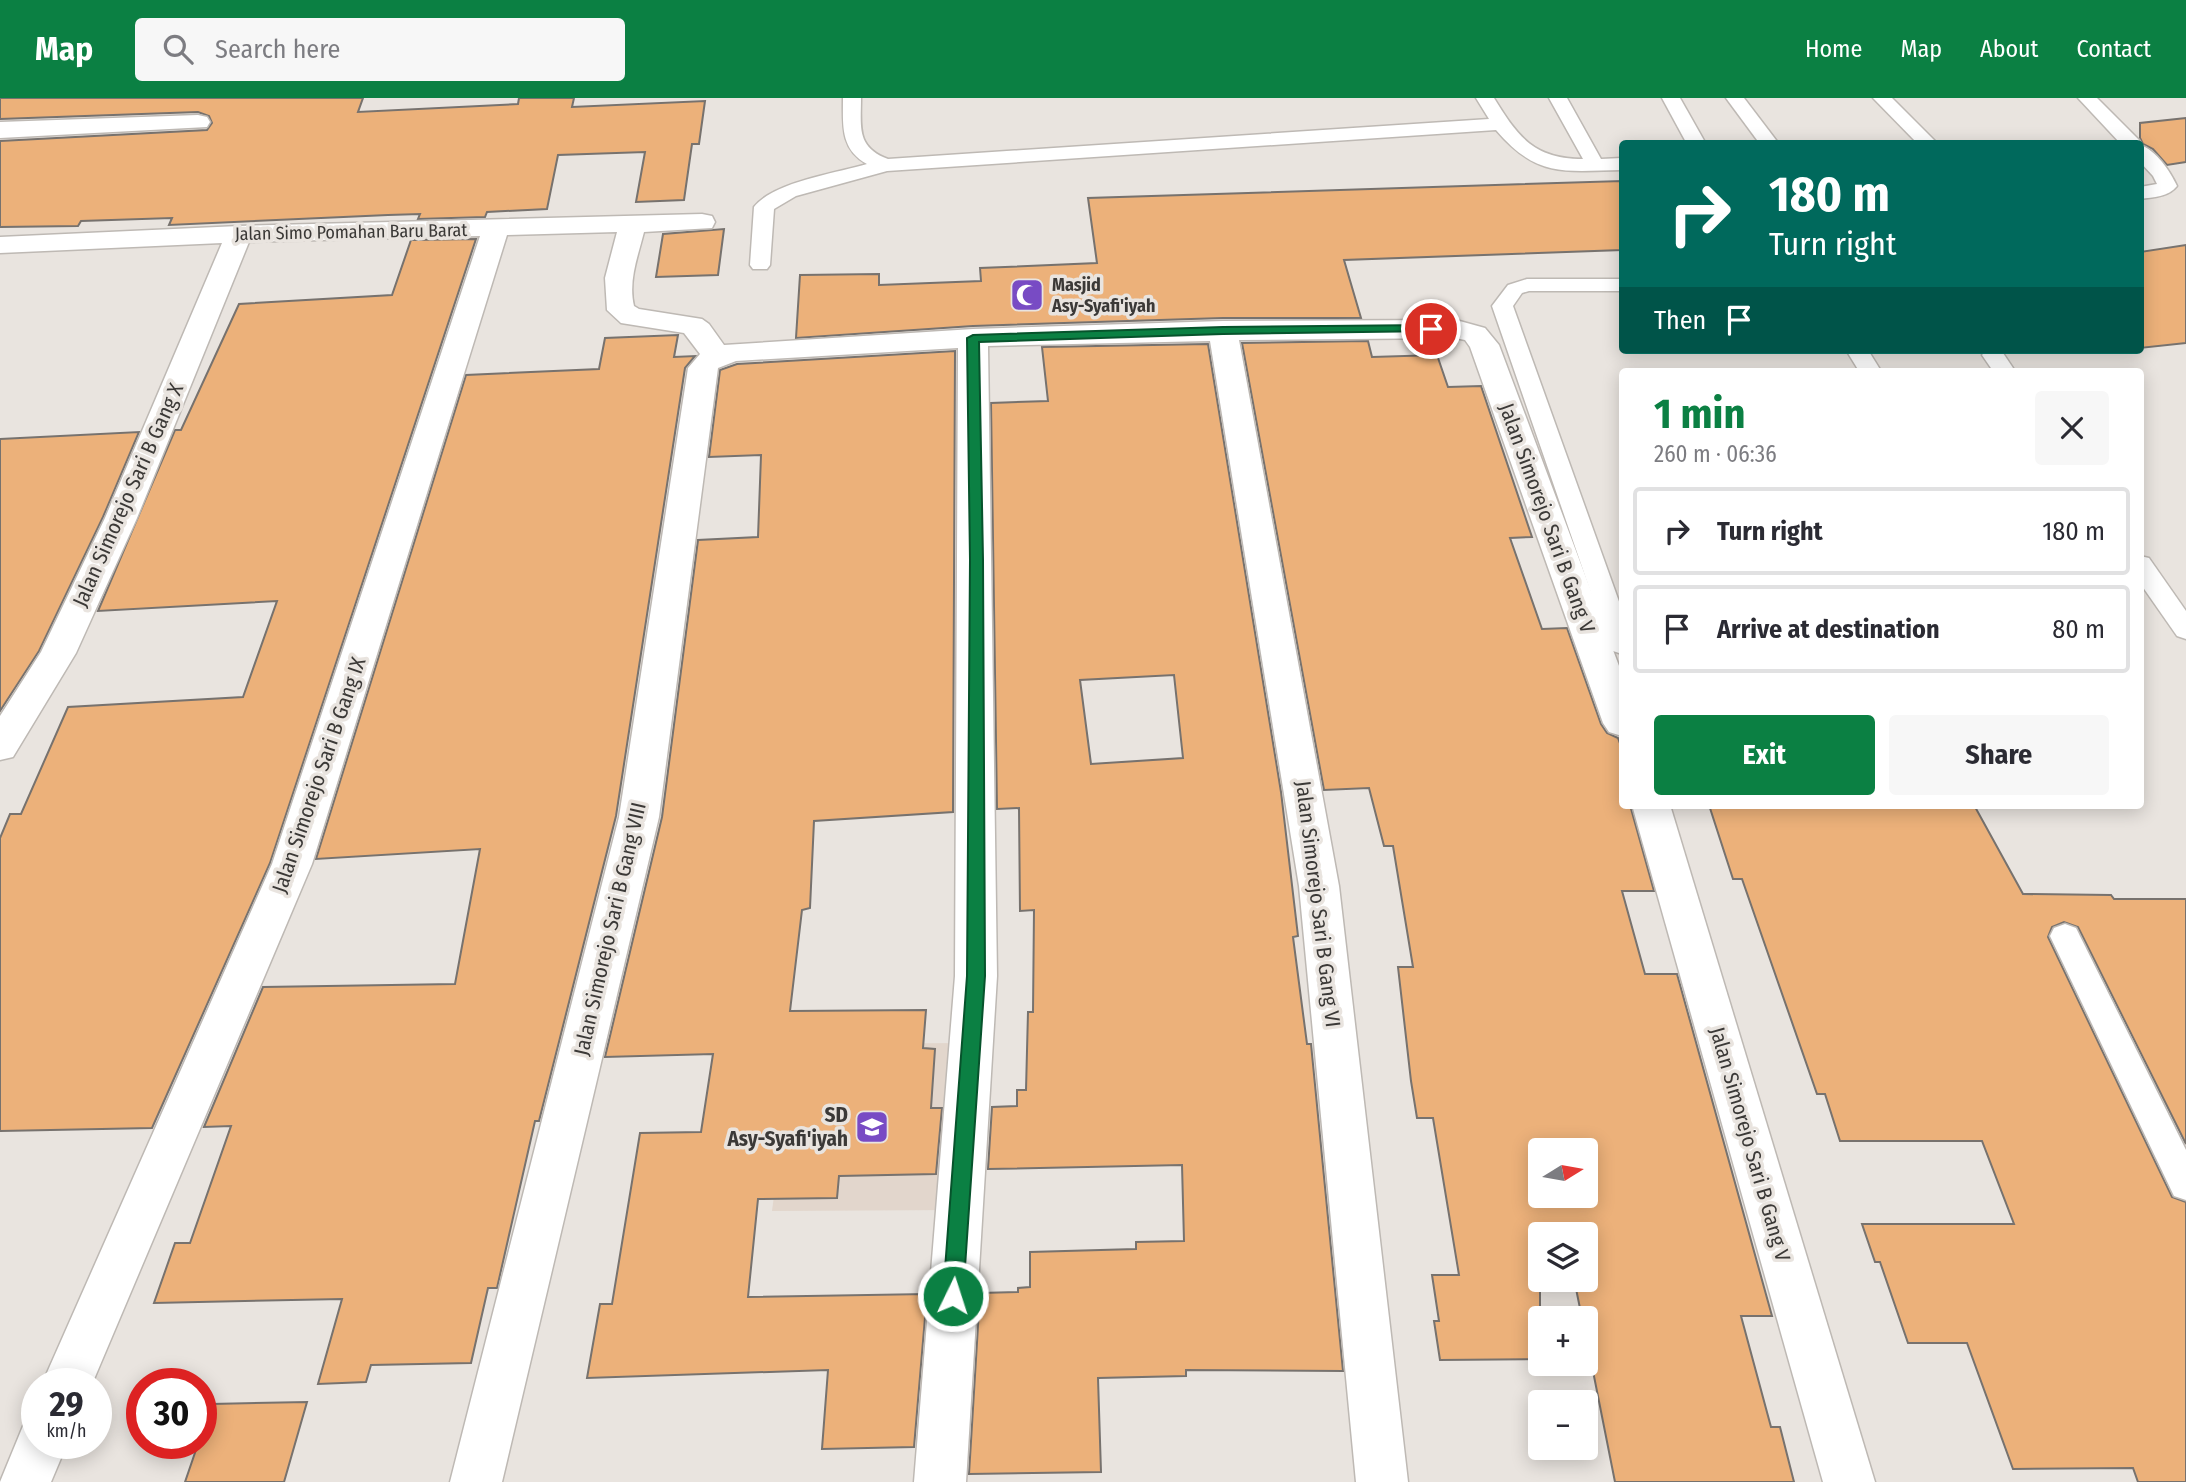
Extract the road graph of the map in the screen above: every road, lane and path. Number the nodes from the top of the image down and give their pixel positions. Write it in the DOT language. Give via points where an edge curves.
graph roads {
  1 [pos="852,98"];
  2 [pos="1485,98"];
  3 [pos="1558,98"];
  4 [pos="1671,98"];
  5 [pos="1735,98"];
  6 [pos="1882,98"];
  7 [pos="2087,98"];
  8 [pos="198,122"];
  9 [pos="1501,124"];
  10 [pos="0,130"];
  11 [pos="1695,140"];
  12 [pos="1767,140"];
  13 [pos="1925,140"];
  14 [pos="2128,140"];
  15 [pos="2144,155"];
  16 [pos="1595,164"];
  17 [pos="1619,164"];
  18 [pos="886,165"];
  19 [pos="2144,193"];
  20 [pos="702,222"];
  21 [pos="633,224"];
  22 [pos="496,228"];
  23 [pos="239,234"];
  24 [pos="4,249"];
  25 [pos="760,265"];
  26 [pos="1619,285"];
  27 [pos="1223,330"];
  28 [pos="973,338"];
  29 [pos="710,362"];
  30 [pos="2144,570"];
  31 [pos="2186,630"];
  32 [pos="1619,637"];
  33 [pos="1619,715"];
  34 [pos="0,747"];
  35 [pos="1652,809"];
  36 [pos="2065,936"];
  37 [pos="2186,1185"];
  38 [pos="74,1368"];
  39 [pos="35,1459"];
  40 [pos="25,1482"];
  41 [pos="475,1482"];
  42 [pos="940,1482"];
  43 [pos="1382,1482"];
  44 [pos="1849,1482"];
  1 -- 18 [label="lane" via="853,142 869,160"];
  2 -- 9 [label="lane"];
  3 -- 16 [label="lane"];
  4 -- 11 [label="lane"];
  5 -- 12 [label="lane"];
  6 -- 13 [label="lane"];
  7 -- 14 [label="lane"];
  8 -- 10 [label="street"];
  9 -- 16 [label="lane" via="1531,155 1553,162"];
  9 -- 18 [label="lane"];
  15 -- 19 [label="lane" via="2167,186"];
  16 -- 17 [label="lane"];
  18 -- 25 [label="lane" via="789,192 764,207"];
  20 -- 21 [label="street, Jalan Simo Pomahan Baru Barat"];
  21 -- 22 [label="street, Jalan Simo Pomahan Baru Barat"];
  21 -- 29 [label="street" via="618,283 621,310 631,317 692,325 699,330"];
  22 -- 23 [label="street, Jalan Simo Pomahan Baru Barat"];
  22 -- 38 [label="street, Jalan Simorejo Sari B Gang IX" via="292,864"];
  23 -- 24 [label="street, Jalan Simo Pomahan Baru Barat"];
  23 -- 34 [label="street, Jalan Simorejo Sari B Gang X" via="121,518 58,653"];
  26 -- 32 [label="lane" via="1527,285 1515,289 1502,306"];
  27 -- 28 [label="street"];
  27 -- 33 [label="street, Jalan Simorejo Sari B Gang V" via="1456,329 1475,334 1484,345"];
  27 -- 43 [label="street, Jalan Simorejo Sari B Gang VI" via="1319,886"];
  28 -- 29 [label="street" via="731,352"];
  28 -- 42 [label="street" via="976,976"];
  29 -- 41 [label="street, Jalan Simorejo Sari B Gang VIII" via="639,817"];
  30 -- 31 [label="lane"];
  35 -- 44 [label="street, Jalan Simorejo Sari B Gang V"];
  36 -- 37 [label="lane"];
  39 -- 40 [label="street"];
}
